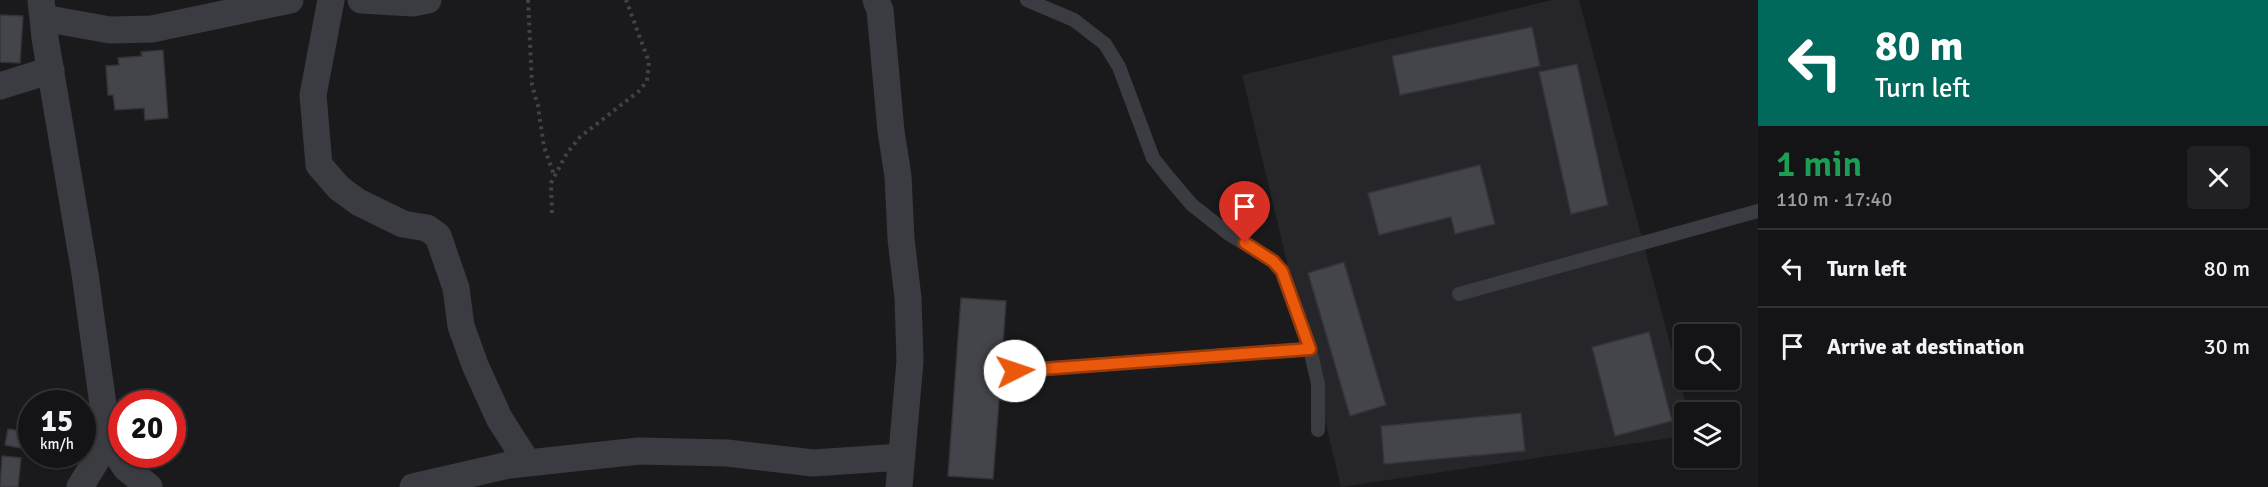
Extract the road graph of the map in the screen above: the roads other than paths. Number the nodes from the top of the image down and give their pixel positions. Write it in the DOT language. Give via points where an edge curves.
graph roads {
  1 [pos="290,0"];
  2 [pos="331,0"];
  3 [pos="361,0"];
  4 [pos="428,0"];
  5 [pos="876,0"];
  6 [pos="1027,0"];
  7 [pos="42,9"];
  8 [pos="51,70"];
  9 [pos="0,86"];
  10 [pos="1758,211"];
  11 [pos="1459,294"];
  12 [pos="1310,349"];
  13 [pos="1015,371"];
  14 [pos="1318,430"];
  15 [pos="108,441"];
  16 [pos="902,457"];
  17 [pos="527,462"];
  18 [pos="126,468"];
  19 [pos="80,487"];
  20 [pos="149,487"];
  21 [pos="412,487"];
  22 [pos="899,487"];
  1 -- 7 [label="street" via="152,29 110,30"];
  2 -- 17 [label="street" via="313,95 320,165 339,188 358,202 403,224 427,228 438,236 475,365 499,418"];
  3 -- 4 [label="street"];
  5 -- 16 [label="street" via="898,176 908,298 910,361"];
  6 -- 12 [label="lane" via="1074,20 1106,44 1119,67 1153,158 1192,205 1282,271"];
  7 -- 8 [label="street"];
  8 -- 9 [label="street"];
  8 -- 15 [label="street"];
  10 -- 11 [label="lane"];
  12 -- 13 [label="lane"];
  12 -- 14 [label="lane" via="1318,384"];
  15 -- 19 [label="street"];
  16 -- 17 [label="street" via="813,463 727,453 639,452"];
  16 -- 22 [label="street"];
  17 -- 21 [label="street"];
  18 -- 20 [label="street"];
}
